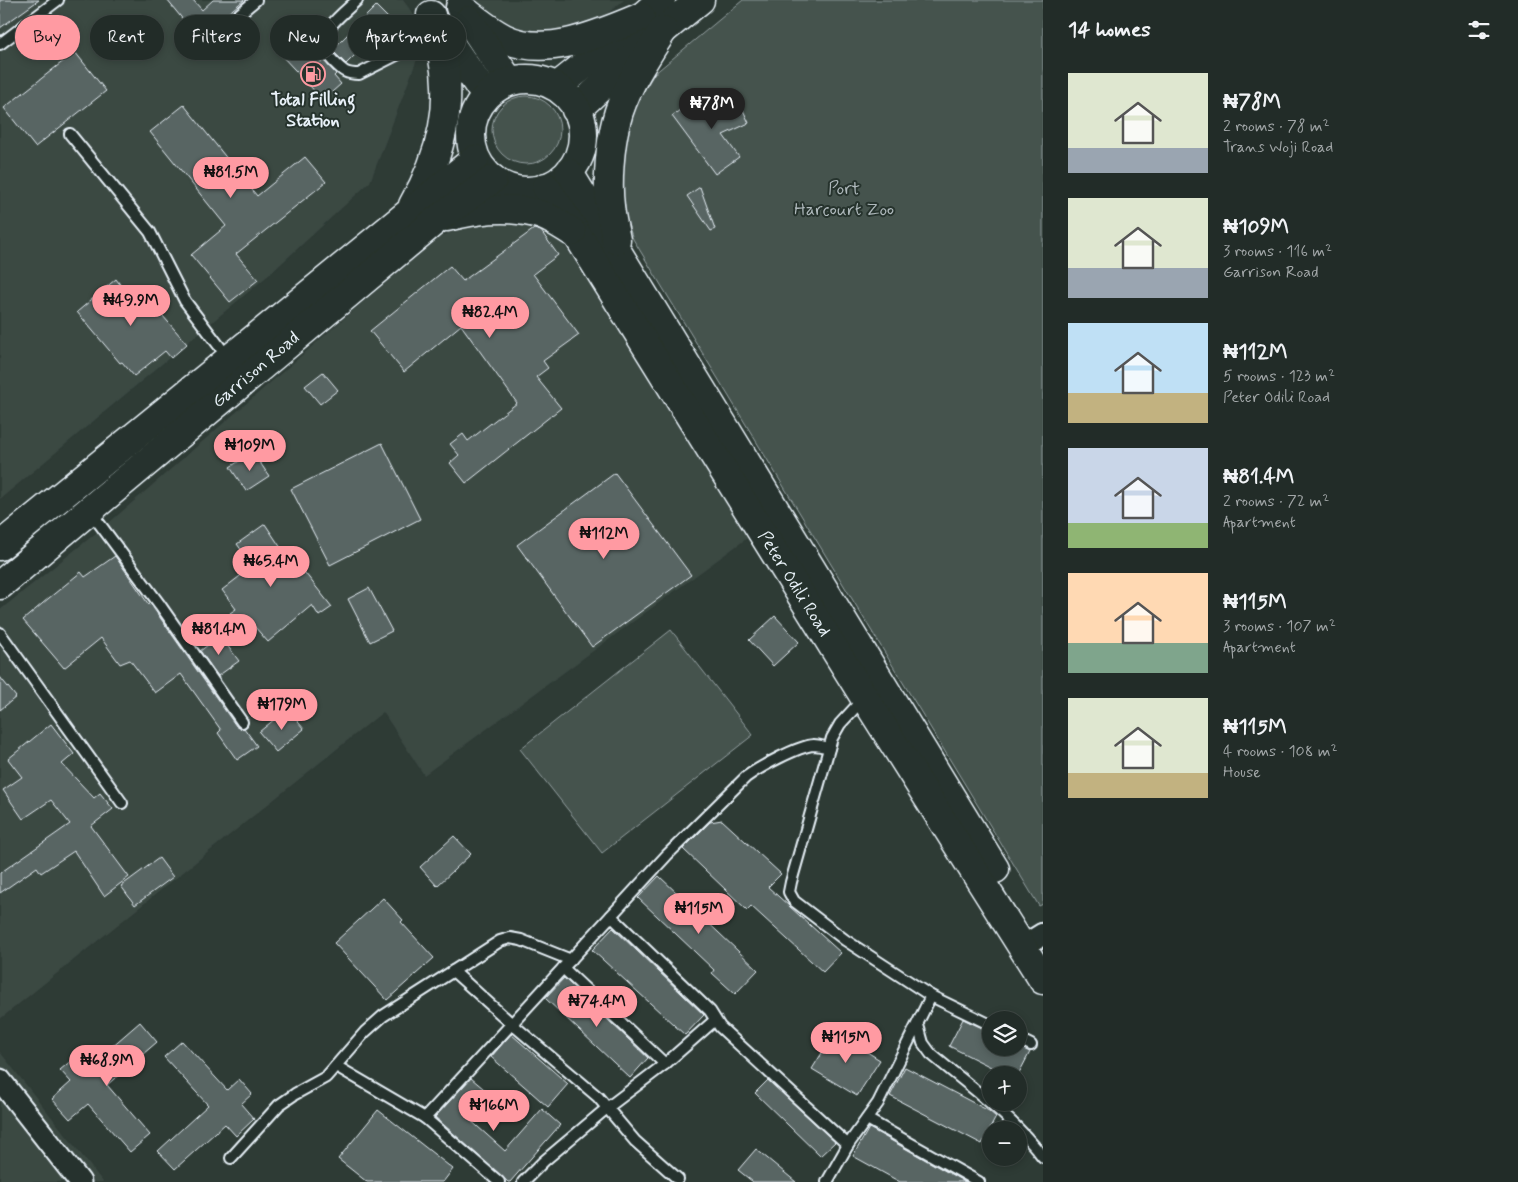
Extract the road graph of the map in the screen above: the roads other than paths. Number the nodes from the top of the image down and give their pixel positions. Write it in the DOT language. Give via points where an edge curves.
graph roads {
  1 [pos="58,0"];
  2 [pos="256,0"];
  3 [pos="357,0"];
  4 [pos="700,0"];
  5 [pos="457,4"];
  6 [pos="238,15"];
  7 [pos="655,16"];
  8 [pos="0,44"];
  9 [pos="378,60"];
  10 [pos="443,60"];
  11 [pos="460,60"];
  12 [pos="509,81"];
  13 [pos="558,86"];
  14 [pos="486,96"];
  15 [pos="576,110"];
  16 [pos="70,134"];
  17 [pos="484,169"];
  18 [pos="569,173"];
  19 [pos="546,187"];
  20 [pos="408,215"];
  21 [pos="436,220"];
  22 [pos="578,236"];
  23 [pos="620,256"];
  24 [pos="229,359"];
  25 [pos="89,510"];
  26 [pos="0,546"];
  27 [pos="0,585"];
  28 [pos="0,633"];
  29 [pos="865,698"];
  30 [pos="242,722"];
  31 [pos="829,748"];
  32 [pos="122,803"];
  33 [pos="611,916"];
  34 [pos="1036,941"];
  35 [pos="571,960"];
  36 [pos="563,968"];
  37 [pos="453,971"];
  38 [pos="1043,980"];
  39 [pos="931,996"];
  40 [pos="715,1020"];
  41 [pos="982,1021"];
  42 [pos="512,1024"];
  43 [pos="918,1025"];
  44 [pos="1027,1042"];
  45 [pos="1031,1044"];
  46 [pos="665,1064"];
  47 [pos="336,1066"];
  48 [pos="0,1080"];
  49 [pos="607,1108"];
  50 [pos="425,1118"];
  51 [pos="867,1119"];
  52 [pos="848,1145"];
  53 [pos="1043,1157"];
  54 [pos="231,1158"];
  55 [pos="678,1179"];
  56 [pos="80,1182"];
  57 [pos="499,1182"];
  58 [pos="523,1182"];
  59 [pos="827,1182"];
  60 [pos="979,1182"];
  1 -- 8 [label="lane"];
  2 -- 6 [label="lane"];
  3 -- 9 [label="lane" via="326,30 323,49 348,74 359,74"];
  4 -- 7 [label="main road"];
  5 -- 7 [label="main road" via="487,28 523,44 571,43"];
  5 -- 12 [label="main road"];
  7 -- 13 [label="main road"];
  7 -- 15 [label="main road"];
  7 -- 23 [label="main road" via="642,64 616,121 610,157 610,205"];
  10 -- 20 [label="main road" via="446,114 438,152"];
  11 -- 14 [label="main road"];
  12 -- 13 [label="main road" via="528,79"];
  12 -- 14 [label="main road"];
  13 -- 15 [label="main road"];
  14 -- 17 [label="main road" via="474,116 470,133"];
  15 -- 18 [label="main road" via="581,120 583,139 578,158"];
  16 -- 24 [label="lane" via="150,232 185,301"];
  17 -- 19 [label="main road" via="513,189"];
  17 -- 20 [label="main road, Garrison Road"];
  17 -- 21 [label="main road, Garrison Road"];
  18 -- 19 [label="main road"];
  18 -- 23 [label="main road, Peter Odili Road"];
  19 -- 22 [label="main road, Peter Odili Road"];
  20 -- 24 [label="main road, Garrison Road"];
  21 -- 22 [label="main road" via="472,210 515,209 536,213"];
  21 -- 25 [label="main road, Garrison Road"];
  22 -- 29 [label="main road, Peter Odili Road"];
  23 -- 34 [label="main road, Peter Odili Road"];
  24 -- 26 [label="main road, Garrison Road"];
  25 -- 27 [label="main road, Garrison Road"];
  25 -- 30 [label="lane"];
  28 -- 32 [label="lane"];
  29 -- 31 [label="lane" via="840,724"];
  29 -- 34 [label="main road, Peter Odili Road"];
  31 -- 33 [label="lane" via="807,746 760,767 746,777"];
  31 -- 39 [label="lane" via="789,892 794,901 844,940"];
  33 -- 35 [label="lane"];
  33 -- 40 [label="lane" via="710,1011"];
  34 -- 38 [label="main road, Peter Odili Road"];
  35 -- 36 [label="lane"];
  35 -- 37 [label="lane" via="510,938"];
  36 -- 42 [label="lane"];
  36 -- 46 [label="lane"];
  37 -- 42 [label="lane"];
  37 -- 47 [label="lane" via="383,1016 364,1032"];
  39 -- 41 [label="lane"];
  39 -- 43 [label="lane"];
  40 -- 46 [label="lane"];
  40 -- 52 [label="lane"];
  42 -- 49 [label="lane"];
  42 -- 50 [label="lane"];
  43 -- 51 [label="lane"];
  43 -- 53 [label="lane" via="923,1043 931,1054 1002,1114"];
  44 -- 45 [label="lane"];
  46 -- 49 [label="lane"];
  47 -- 50 [label="lane"];
  47 -- 54 [label="lane" via="326,1078 279,1105"];
  48 -- 56 [label="street"];
  49 -- 55 [label="lane" via="635,1141"];
  49 -- 58 [label="lane"];
  50 -- 57 [label="lane"];
  51 -- 52 [label="lane"];
  51 -- 60 [label="lane"];
  52 -- 59 [label="lane"];
}
